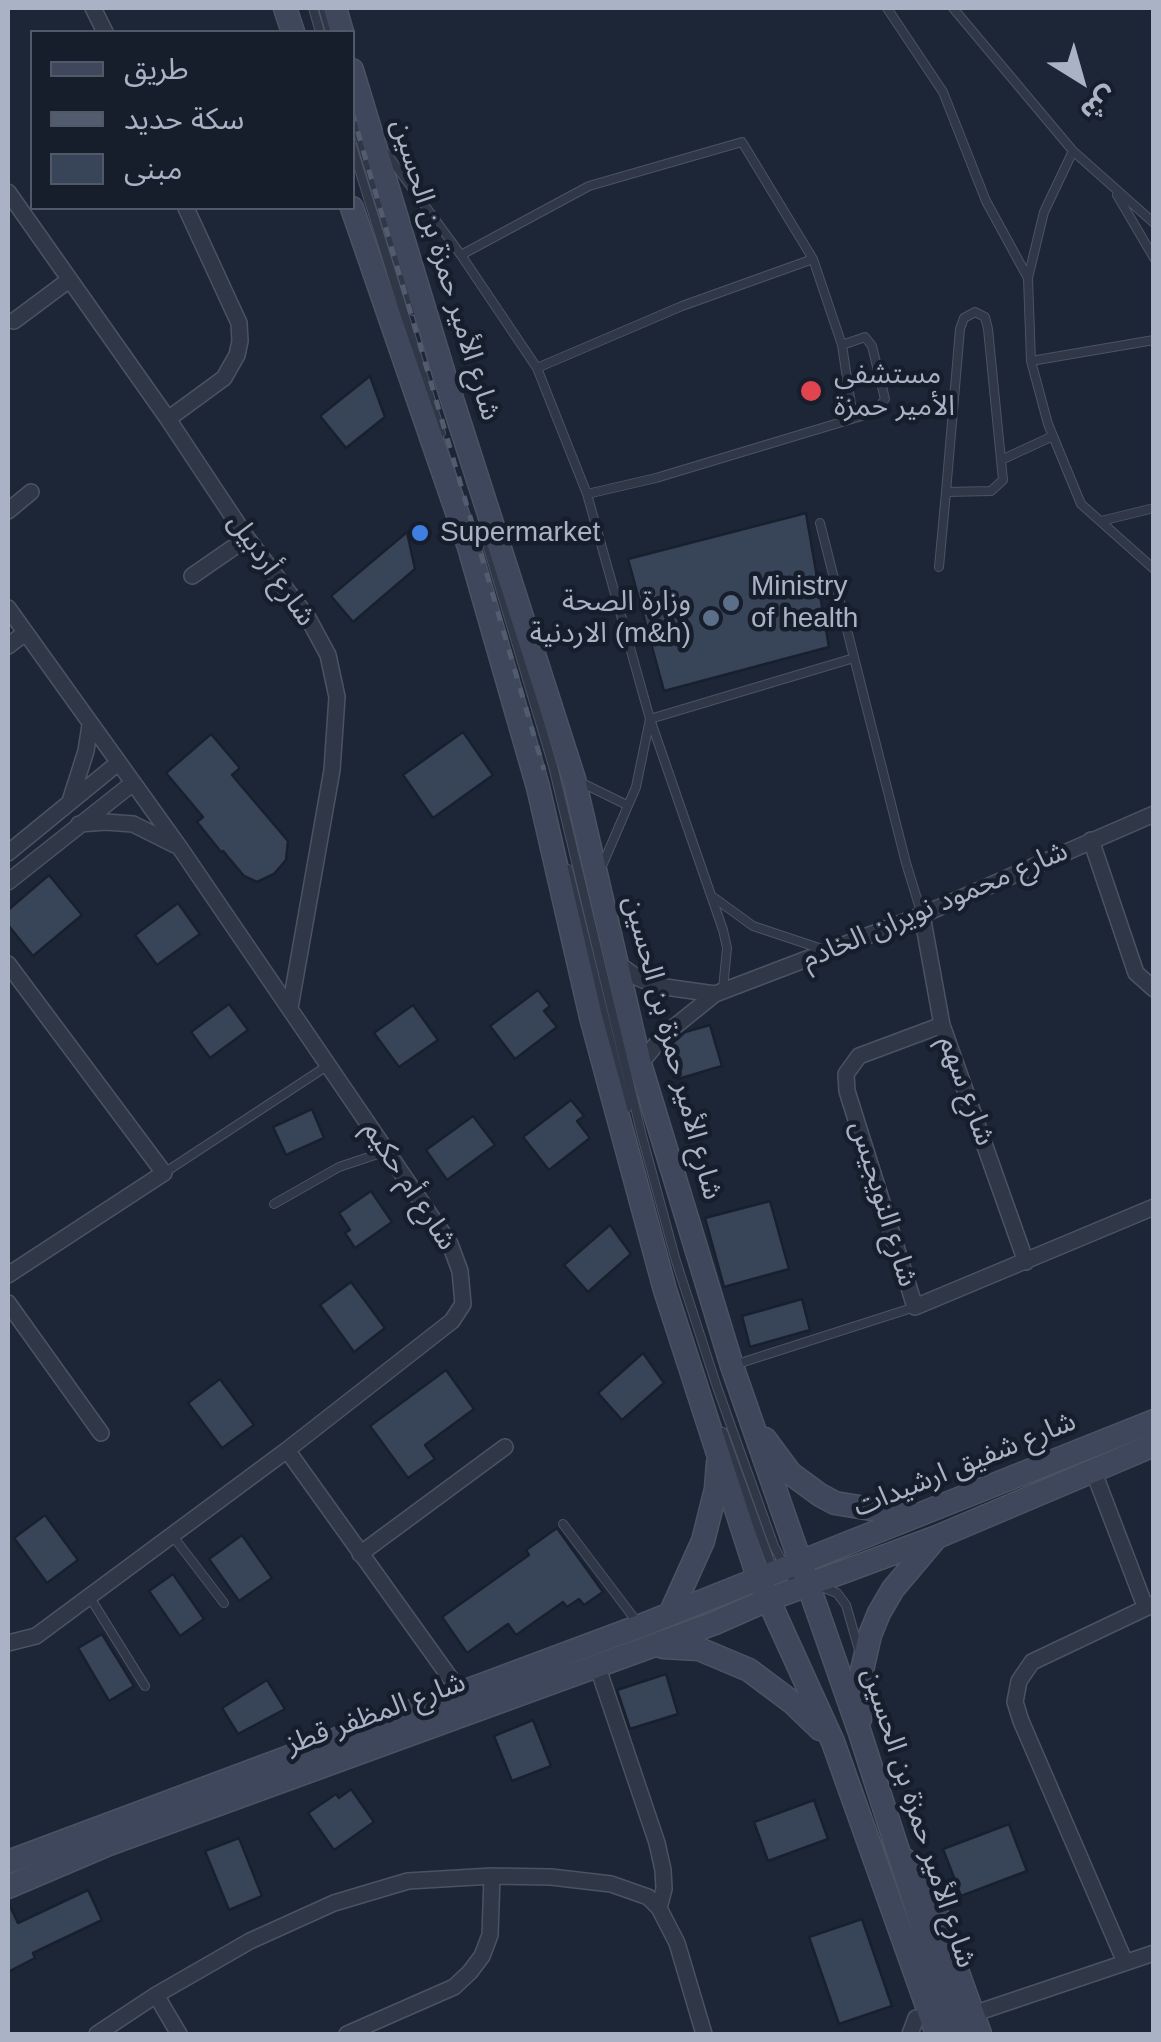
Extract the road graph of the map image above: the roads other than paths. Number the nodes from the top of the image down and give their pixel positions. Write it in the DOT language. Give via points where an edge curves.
graph roads {
  1 [pos="888,8"];
  2 [pos="953,8"];
  3 [pos="355,93"];
  4 [pos="355,123"];
  5 [pos="361,138"];
  6 [pos="1073,151"];
  7 [pos="1112,186"];
  8 [pos="8,192"];
  9 [pos="187,210"];
  10 [pos="353,210"];
  11 [pos="1154,223"];
  12 [pos="461,255"];
  13 [pos="1154,258"];
  14 [pos="813,259"];
  15 [pos="1028,278"];
  16 [pos="69,280"];
  17 [pos="14,322"];
  18 [pos="1154,340"];
  19 [pos="842,346"];
  20 [pos="1031,360"];
  21 [pos="537,368"];
  22 [pos="853,418"];
  23 [pos="168,419"];
  24 [pos="1053,436"];
  25 [pos="1001,460"];
  26 [pos="31,492"];
  27 [pos="946,492"];
  28 [pos="587,494"];
  29 [pos="1154,508"];
  30 [pos="8,511"];
  31 [pos="1101,521"];
  32 [pos="820,523"];
  33 [pos="247,538"];
  34 [pos="940,567"];
  35 [pos="1154,569"];
  36 [pos="192,576"];
  37 [pos="8,608"];
  38 [pos="25,632"];
  39 [pos="8,646"];
  40 [pos="854,658"];
  41 [pos="650,719"];
  42 [pos="90,724"];
  43 [pos="118,763"];
  44 [pos="574,779"];
  45 [pos="133,783"];
  46 [pos="70,800"];
  47 [pos="628,805"];
  48 [pos="1154,814"];
  49 [pos="80,824"];
  50 [pos="1091,840"];
  51 [pos="180,848"];
  52 [pos="8,853"];
  53 [pos="596,880"];
  54 [pos="8,882"];
  55 [pos="713,898"];
  56 [pos="922,915"];
  57 [pos="830,951"];
  58 [pos="616,963"];
  59 [pos="8,964"];
  60 [pos="1154,990"];
  61 [pos="719,992"];
  62 [pos="290,1008"];
  63 [pos="942,1026"];
  64 [pos="640,1064"];
  65 [pos="329,1065"];
  66 [pos="387,1150"];
  67 [pos="164,1173"];
  68 [pos="274,1204"];
  69 [pos="1154,1207"];
  70 [pos="1026,1262"];
  71 [pos="8,1275"];
  72 [pos="8,1303"];
  73 [pos="915,1307"];
  74 [pos="732,1366"];
  75 [pos="748,1408"];
  76 [pos="1154,1421"];
  77 [pos="101,1433"];
  78 [pos="1154,1445"];
  79 [pos="505,1447"];
  80 [pos="287,1450"];
  81 [pos="718,1454"];
  82 [pos="1094,1470"];
  83 [pos="914,1516"];
  84 [pos="563,1524"];
  85 [pos="172,1535"];
  86 [pos="937,1537"];
  87 [pos="360,1554"];
  88 [pos="779,1569"];
  89 [pos="808,1584"];
  90 [pos="89,1596"];
  91 [pos="767,1600"];
  92 [pos="224,1602"];
  93 [pos="1149,1605"];
  94 [pos="671,1612"];
  95 [pos="640,1626"];
  96 [pos="8,1643"];
  97 [pos="655,1646"];
  98 [pos="597,1664"];
  99 [pos="861,1675"];
  100 [pos="145,1686"];
  101 [pos="462,1693"];
  102 [pos="860,1733"];
  103 [pos="833,1742"];
  104 [pos="9,1860"];
  105 [pos="889,1860"];
  106 [pos="492,1876"];
  107 [pos="8,1887"];
  108 [pos="659,1908"];
  109 [pos="1154,1953"];
  110 [pos="1125,1962"];
  111 [pos="156,1995"];
  112 [pos="976,2024"];
  113 [pos="916,2029"];
  114 [pos="97,2034"];
  115 [pos="179,2034"];
  116 [pos="347,2034"];
  117 [pos="704,2034"];
  118 [pos="937,2034"];
  119 [pos="956,2034"];
  1 -- 15 [label="lane" via="943,92 986,201"];
  2 -- 6 [label="lane"];
  3 -- 5 [label="main road, شارع الأمير حمزة بن الحسين"];
  4 -- 88 [label="lane" via="553,766 676,1261"];
  5 -- 12 [label="lane"];
  5 -- 44 [label="main road, شارع الأمير حمزة بن الحسين"];
  5 -- 88 [label="lane" via="534,734 672,1286"];
  6 -- 7 [label="lane"];
  6 -- 15 [label="lane" via="1044,212"];
  7 -- 11 [label="lane"];
  7 -- 13 [label="lane"];
  8 -- 16 [label="street, شارع أردبيل"];
  9 -- 23 [label="street" via="240,323 240,341 224,378"];
  10 -- 81 [label="main road, شارع الأمير حمزة بن الحسين" via="469,547 538,788 654,1254"];
  12 -- 14 [label="lane" via="589,186 742,142"];
  12 -- 21 [label="lane"];
  14 -- 19 [label="lane"];
  14 -- 21 [label="lane"];
  15 -- 20 [label="lane"];
  16 -- 17 [label="street"];
  16 -- 23 [label="street, شارع أردبيل"];
  18 -- 20 [label="lane"];
  19 -- 22 [label="lane"];
  19 -- 22 [label="lane" via="870,341 884,394 881,408"];
  20 -- 24 [label="lane"];
  21 -- 28 [label="lane"];
  22 -- 28 [label="lane"];
  23 -- 33 [label="street, شارع أردبيل"];
  24 -- 25 [label="lane"];
  24 -- 31 [label="lane" via="1081,504"];
  25 -- 27 [label="lane" via="997,489"];
  25 -- 27 [label="lane" via="988,329 976,312 960,329"];
  26 -- 30 [label="street"];
  27 -- 34 [label="lane"];
  28 -- 41 [label="lane"];
  29 -- 31 [label="lane"];
  31 -- 35 [label="lane"];
  32 -- 40 [label="lane"];
  33 -- 36 [label="street"];
  33 -- 62 [label="street, شارع أردبيل" via="308,618 328,656 337,697 332,770"];
  37 -- 38 [label="street, شارع أم حكيم"];
  38 -- 39 [label="street"];
  38 -- 42 [label="street, شارع أم حكيم"];
  40 -- 41 [label="lane"];
  40 -- 56 [label="lane"];
  41 -- 47 [label="lane"];
  41 -- 55 [label="lane"];
  42 -- 43 [label="street, شارع أم حكيم"];
  42 -- 46 [label="street"];
  43 -- 45 [label="street, شارع أم حكيم"];
  43 -- 46 [label="street"];
  44 -- 47 [label="lane"];
  44 -- 53 [label="main road, شارع الأمير حمزة بن الحسين"];
  45 -- 49 [label="street"];
  45 -- 51 [label="street, شارع أم حكيم"];
  46 -- 52 [label="street"];
  47 -- 53 [label="lane"];
  48 -- 50 [label="street, شارع محمود نويران الخادم"];
  49 -- 51 [label="street" via="133,824"];
  49 -- 54 [label="street"];
  50 -- 56 [label="street, شارع محمود نويران الخادم"];
  50 -- 60 [label="street" via="1136,972"];
  51 -- 62 [label="street, شارع أم حكيم"];
  53 -- 58 [label="main road, شارع الأمير حمزة بن الحسين"];
  55 -- 57 [label="lane" via="754,926"];
  55 -- 61 [label="lane" via="728,948"];
  56 -- 57 [label="street, شارع محمود نويران الخادم"];
  56 -- 63 [label="street, شارع سهم"];
  57 -- 61 [label="street, شارع محمود نويران الخادم"];
  58 -- 61 [label="street, شارع محمود نويران الخادم" via="658,986"];
  58 -- 64 [label="main road, شارع الأمير حمزة بن الحسين"];
  59 -- 67 [label="street"];
  61 -- 64 [label="street, شارع محمود نويران الخادم" via="663,1036"];
  62 -- 65 [label="street, شارع أم حكيم"];
  63 -- 70 [label="street, شارع سهم"];
  63 -- 73 [label="street, شارع النويجيس" via="860,1056 846,1074"];
  64 -- 74 [label="main road, شارع الأمير حمزة بن الحسين"];
  65 -- 66 [label="street, شارع أم حكيم"];
  65 -- 67 [label="lane"];
  66 -- 68 [label="lane" via="339,1167"];
  66 -- 80 [label="street, شارع أم حكيم" via="450,1244 462,1304 452,1320"];
  67 -- 71 [label="street"];
  69 -- 70 [label="street, شارع النويجيس"];
  70 -- 73 [label="street, شارع النويجيس"];
  72 -- 77 [label="street"];
  73 -- 74 [label="lane"];
  74 -- 75 [label="main road, شارع الأمير حمزة بن الحسين"];
  75 -- 83 [label="main road" via="773,1454 804,1485 836,1503"];
  75 -- 88 [label="main road, شارع الأمير حمزة بن الحسين"];
  76 -- 83 [label="main road, شارع شفيق ارشيدات"];
  78 -- 82 [label="main road, شارع شفيق ارشيدات"];
  79 -- 87 [label="street"];
  80 -- 85 [label="street, شارع أم حكيم"];
  80 -- 87 [label="street"];
  81 -- 88 [label="main road, شارع الأمير حمزة بن الحسين"];
  81 -- 94 [label="main road" via="704,1542"];
  82 -- 86 [label="main road, شارع شفيق ارشيدات"];
  82 -- 93 [label="street"];
  83 -- 88 [label="main road, شارع شفيق ارشيدات"];
  84 -- 95 [label="lane"];
  85 -- 90 [label="street, شارع أم حكيم"];
  85 -- 92 [label="lane"];
  86 -- 89 [label="main road, شارع شفيق ارشيدات"];
  86 -- 99 [label="main road" via="886,1601"];
  87 -- 101 [label="street"];
  88 -- 89 [label="main road, شارع الأمير حمزة بن الحسين"];
  88 -- 91 [label="main road, شارع الأمير حمزة بن الحسين"];
  88 -- 94 [label="main road, شارع المظفر قطز"];
  89 -- 91 [label="main road, شارع شفيق ارشيدات"];
  89 -- 99 [label="lane" via="835,1592 846,1605"];
  89 -- 102 [label="main road, شارع الأمير حمزة بن الحسين"];
  90 -- 96 [label="street, شارع أم حكيم" via="36,1636"];
  90 -- 100 [label="lane"];
  91 -- 97 [label="main road, شارع المظفر قطز"];
  91 -- 103 [label="main road, شارع الأمير حمزة بن الحسين"];
  93 -- 110 [label="street" via="1032,1662 1016,1702"];
  94 -- 95 [label="main road, شارع المظفر قطز"];
  95 -- 101 [label="main road, شارع المظفر قطز"];
  97 -- 98 [label="main road, شارع المظفر قطز"];
  97 -- 103 [label="main road" via="698,1649 749,1670"];
  98 -- 107 [label="main road, شارع المظفر قطز"];
  98 -- 108 [label="street" via="657,1844 664,1889"];
  99 -- 102 [label="main road"];
  101 -- 104 [label="main road, شارع المظفر قطز"];
  102 -- 105 [label="main road, شارع الأمير حمزة بن الحسين"];
  103 -- 105 [label="main road, شارع الأمير حمزة بن الحسين"];
  105 -- 112 [label="main road" via="916,1868 927,1888"];
  105 -- 113 [label="main road" via="876,1878 877,1899"];
  105 -- 118 [label="main road, شارع الأمير حمزة بن الحسين"];
  105 -- 119 [label="main road, شارع الأمير حمزة بن الحسين"];
  106 -- 108 [label="street" via="611,1884"];
  106 -- 111 [label="street" via="408,1881 334,1903"];
  106 -- 116 [label="street" via="490,1935 470,1972 454,1987"];
  108 -- 117 [label="street"];
  109 -- 110 [label="street"];
  110 -- 112 [label="street"];
  111 -- 114 [label="street"];
  111 -- 115 [label="street"];
}
